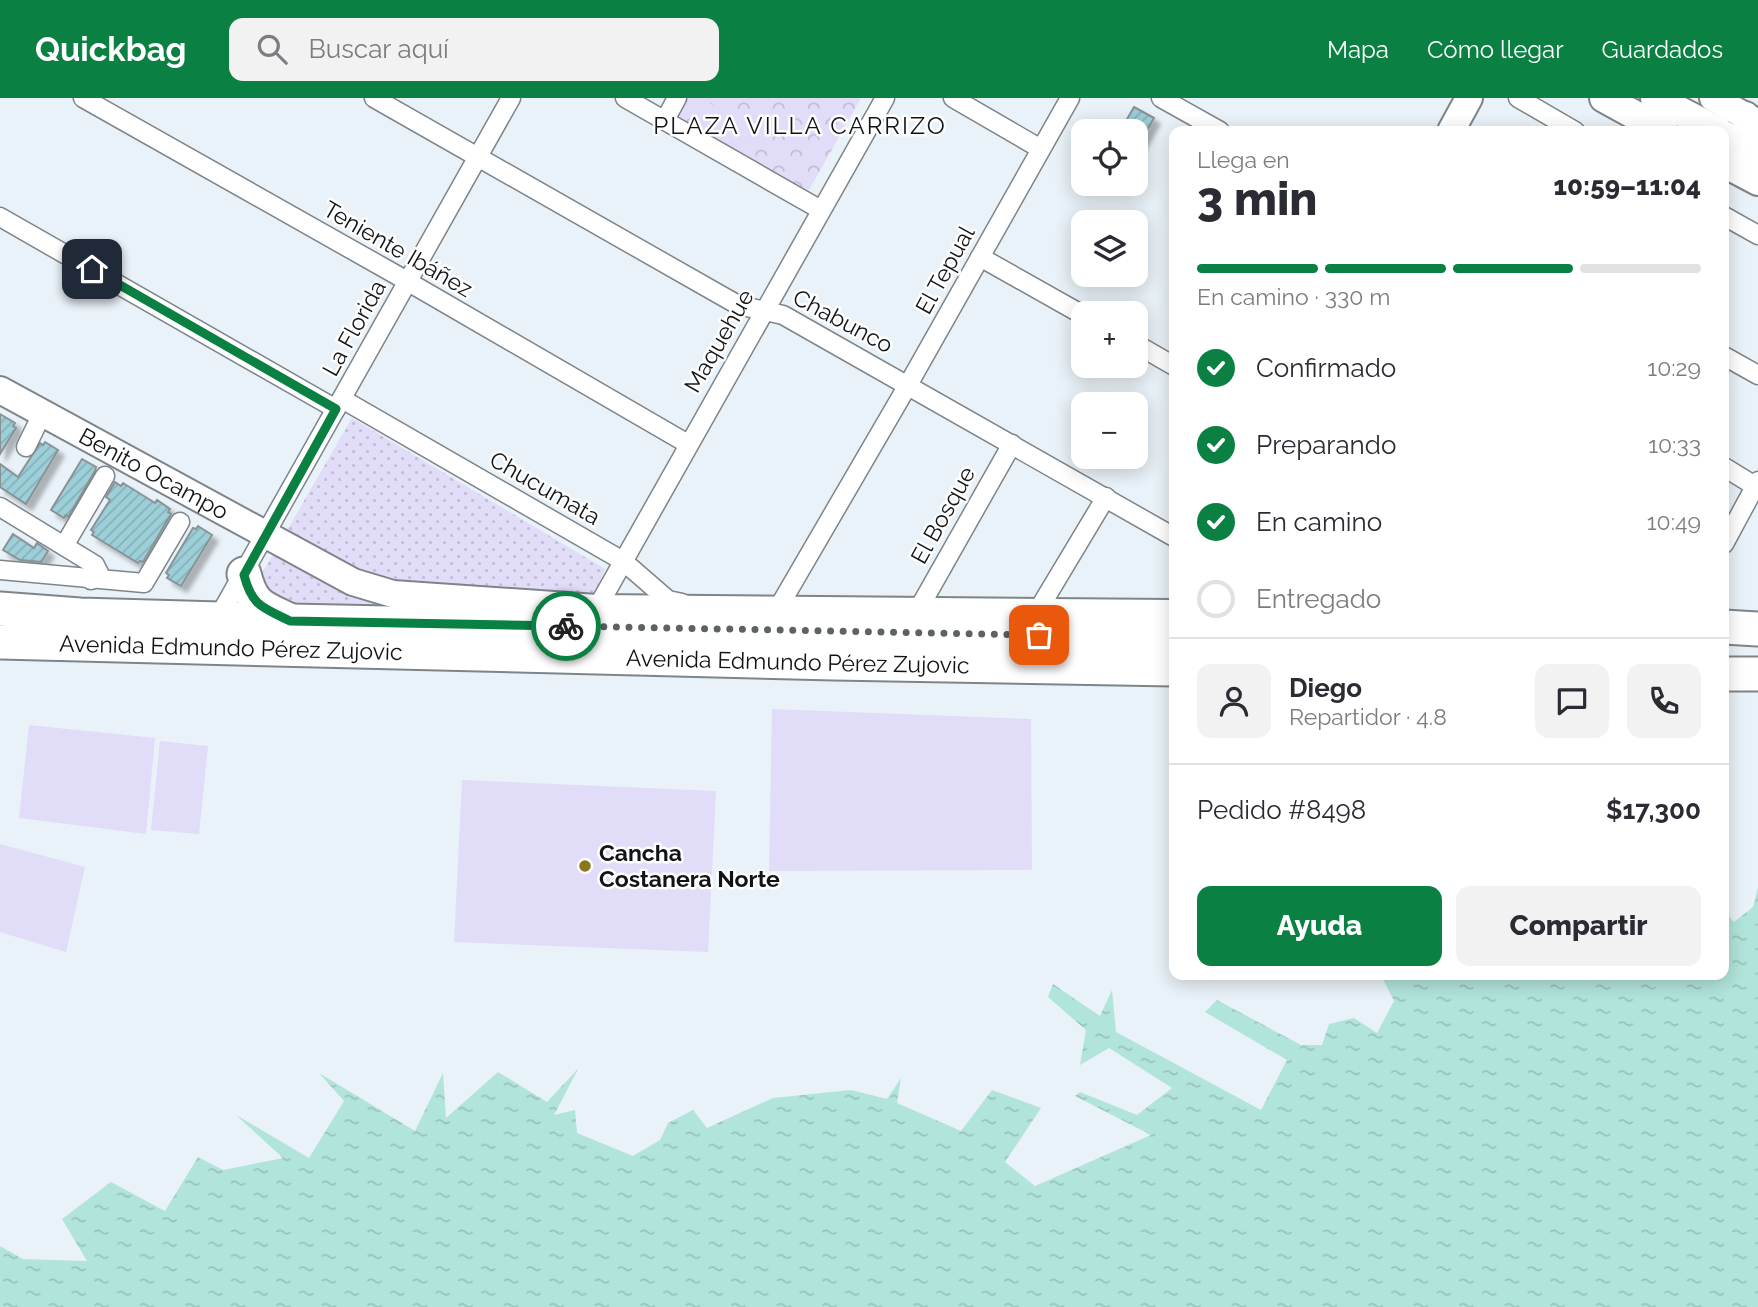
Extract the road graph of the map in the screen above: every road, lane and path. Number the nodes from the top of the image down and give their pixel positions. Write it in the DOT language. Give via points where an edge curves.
graph roads {
  1 [pos="83,98"];
  2 [pos="374,98"];
  3 [pos="511,98"];
  4 [pos="625,98"];
  5 [pos="677,98"];
  6 [pos="885,98"];
  7 [pos="953,98"];
  8 [pos="1070,98"];
  9 [pos="1161,98"];
  10 [pos="1469,98"];
  11 [pos="1518,98"];
  12 [pos="1604,98"];
  13 [pos="1713,98"];
  14 [pos="665,120"];
  15 [pos="1649,120"];
  16 [pos="1754,125"];
  17 [pos="1211,126"];
  18 [pos="1454,126"];
  19 [pos="1566,126"];
  20 [pos="1687,126"];
  21 [pos="1729,138"];
  22 [pos="1041,149"];
  23 [pos="1758,153"];
  24 [pos="477,158"];
  25 [pos="1729,166"];
  26 [pos="1758,181"];
  27 [pos="821,210"];
  28 [pos="0,217"];
  29 [pos="1729,219"];
  30 [pos="1758,235"];
  31 [pos="980,257"];
  32 [pos="408,282"];
  33 [pos="1071,307"];
  34 [pos="764,311"];
  35 [pos="1148,351"];
  36 [pos="1729,359"];
  37 [pos="1169,363"];
  38 [pos="1758,375"];
  39 [pos="908,385"];
  40 [pos="0,390"];
  41 [pos="339,404"];
  42 [pos="42,414"];
  43 [pos="688,444"];
  44 [pos="1012,444"];
  45 [pos="26,447"];
  46 [pos="1729,469"];
  47 [pos="105,476"];
  48 [pos="1757,483"];
  49 [pos="1106,497"];
  50 [pos="0,507"];
  51 [pos="180,522"];
  52 [pos="266,534"];
  53 [pos="1169,534"];
  54 [pos="1729,535"];
  55 [pos="64,546"];
  56 [pos="623,561"];
  57 [pos="0,570"];
  58 [pos="244,575"];
  59 [pos="92,580"];
  60 [pos="597,608"];
  61 [pos="0,609"];
  62 [pos="724,610"];
  63 [pos="778,610"];
  64 [pos="918,610"];
  65 [pos="1037,612"];
  66 [pos="1169,613"];
  67 [pos="218,618"];
  68 [pos="290,621"];
  69 [pos="1729,627"];
  70 [pos="1758,629"];
  71 [pos="1169,639"];
  72 [pos="0,642"];
  73 [pos="1729,648"];
  74 [pos="1758,649"];
  75 [pos="1169,669"];
  76 [pos="1729,674"];
  77 [pos="1758,674"];
  1 -- 32 [label="street, Teniente Ibáñez"];
  2 -- 24 [label="street, Chabunco"];
  3 -- 24 [label="street, La Florida"];
  4 -- 14 [label="street"];
  5 -- 14 [label="street"];
  6 -- 27 [label="street, Maquehue"];
  7 -- 22 [label="street"];
  8 -- 22 [label="street, El Tepual"];
  9 -- 17 [label="street"];
  10 -- 18 [label="street"];
  11 -- 19 [label="street"];
  12 -- 15 [label="main road"];
  13 -- 16 [label="street"];
  14 -- 27 [label="street"];
  15 -- 20 [label="main road"];
  21 -- 23 [label="main road"];
  22 -- 31 [label="street, El Tepual"];
  24 -- 32 [label="street, La Florida"];
  24 -- 34 [label="street, Chabunco" via="738,305"];
  25 -- 26 [label="main road"];
  27 -- 34 [label="street, Maquehue"];
  28 -- 41 [label="street, Chucumata"];
  29 -- 30 [label="street"];
  31 -- 33 [label="street"];
  31 -- 39 [label="street, El Tepual"];
  32 -- 41 [label="street, La Florida"];
  32 -- 43 [label="street, Teniente Ibáñez"];
  34 -- 39 [label="street, Chabunco" via="783,315"];
  34 -- 43 [label="street, Maquehue"];
  35 -- 37 [label="street"];
  36 -- 38 [label="street"];
  39 -- 44 [label="street, Chabunco"];
  39 -- 63 [label="street, El Tepual"];
  40 -- 42 [label="street, Benito Ocampo"];
  41 -- 52 [label="street, La Florida"];
  41 -- 56 [label="street, Chucumata"];
  42 -- 45 [label="street"];
  42 -- 52 [label="street, Benito Ocampo"];
  43 -- 56 [label="street, Maquehue"];
  44 -- 49 [label="street, Chabunco"];
  44 -- 64 [label="street, El Bosque"];
  46 -- 48 [label="street"];
  47 -- 55 [label="street"];
  48 -- 54 [label="street"];
  49 -- 53 [label="street, Chabunco"];
  49 -- 65 [label="street"];
  50 -- 55 [label="street"];
  51 -- 59 [label="street" via="144,583"];
  52 -- 58 [label="street, La Florida"];
  52 -- 60 [label="street" via="379,592"];
  55 -- 59 [label="street" via="95,565 99,573"];
  56 -- 60 [label="street, Maquehue"];
  56 -- 62 [label="street, Chucumata" via="668,600"];
  57 -- 59 [label="street"];
  58 -- 67 [label="street, La Florida"];
  58 -- 68 [label="highway" via="258,605"];
  60 -- 62 [label="street"];
  61 -- 67 [label="highway, Avenida Edmundo Pérez Zujovic"];
  62 -- 63 [label="street"];
  63 -- 64 [label="street"];
  64 -- 65 [label="street"];
  65 -- 66 [label="street"];
  67 -- 68 [label="highway, Avenida Edmundo Pérez Zujovic"];
  68 -- 71 [label="highway, Avenida Edmundo Pérez Zujovic"];
  69 -- 70 [label="highway"];
  72 -- 75 [label="highway, Avenida Edmundo Pérez Zujovic"];
  73 -- 74 [label="highway"];
  76 -- 77 [label="highway"];
}
